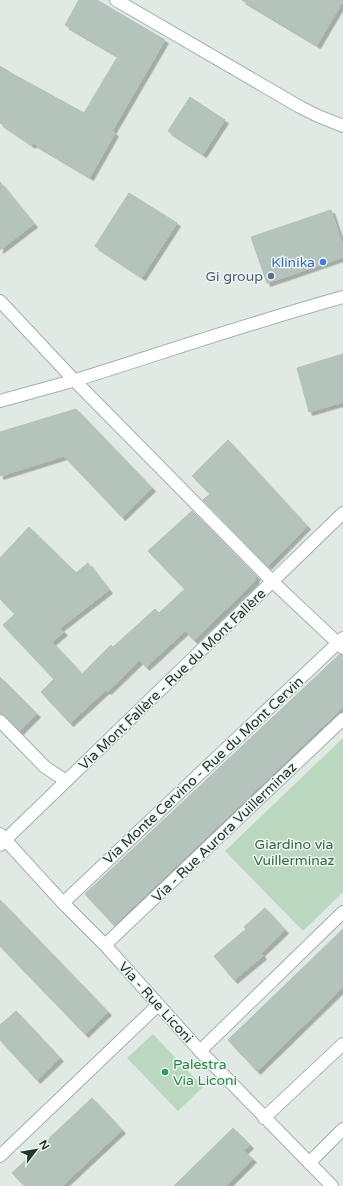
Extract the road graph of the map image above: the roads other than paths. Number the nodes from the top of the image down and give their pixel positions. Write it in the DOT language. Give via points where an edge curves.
graph roads {
  1 [pos="116,0"];
  2 [pos="343,126"];
  3 [pos="343,297"];
  4 [pos="0,301"];
  5 [pos="74,380"];
  6 [pos="0,401"];
  7 [pos="343,514"];
  8 [pos="273,582"];
  9 [pos="341,643"];
  10 [pos="343,719"];
  11 [pos="0,721"];
  12 [pos="66,781"];
  13 [pos="2,839"];
  14 [pos="62,903"];
  15 [pos="343,912"];
  16 [pos="105,945"];
  17 [pos="158,1004"];
  18 [pos="343,1044"];
  19 [pos="200,1052"];
  20 [pos="264,1118"];
  21 [pos="343,1130"];
  22 [pos="0,1156"];
  23 [pos="309,1163"];
  24 [pos="332,1186"];
  1 -- 2 [label="street" via="300,107"];
  3 -- 5 [label="street"];
  4 -- 5 [label="street"];
  5 -- 6 [label="street"];
  5 -- 8 [label="street"];
  7 -- 8 [label="street, Via Mont Fallère - Rue du Mont Fallère"];
  8 -- 9 [label="street"];
  8 -- 12 [label="street, Via Mont Fallère - Rue du Mont Fallère"];
  9 -- 14 [label="street, Via Monte Cervino - Rue du Mont Cervin"];
  10 -- 16 [label="street, Via - Rue Aurora Vuillerminaz"];
  11 -- 12 [label="street" via="45,767"];
  12 -- 13 [label="street, Via Mont Fallère - Rue du Mont Fallère"];
  13 -- 14 [label="street, Via - Rue Liconi"];
  14 -- 16 [label="street, Via - Rue Liconi"];
  15 -- 19 [label="street"];
  16 -- 17 [label="street, Via - Rue Liconi"];
  17 -- 19 [label="street, Via - Rue Liconi"];
  17 -- 22 [label="street"];
  18 -- 20 [label="street"];
  19 -- 20 [label="street, Via - Rue Liconi"];
  20 -- 23 [label="street, Via - Rue Liconi"];
  21 -- 23 [label="street"];
  23 -- 24 [label="street, Via - Rue Liconi"];
}
